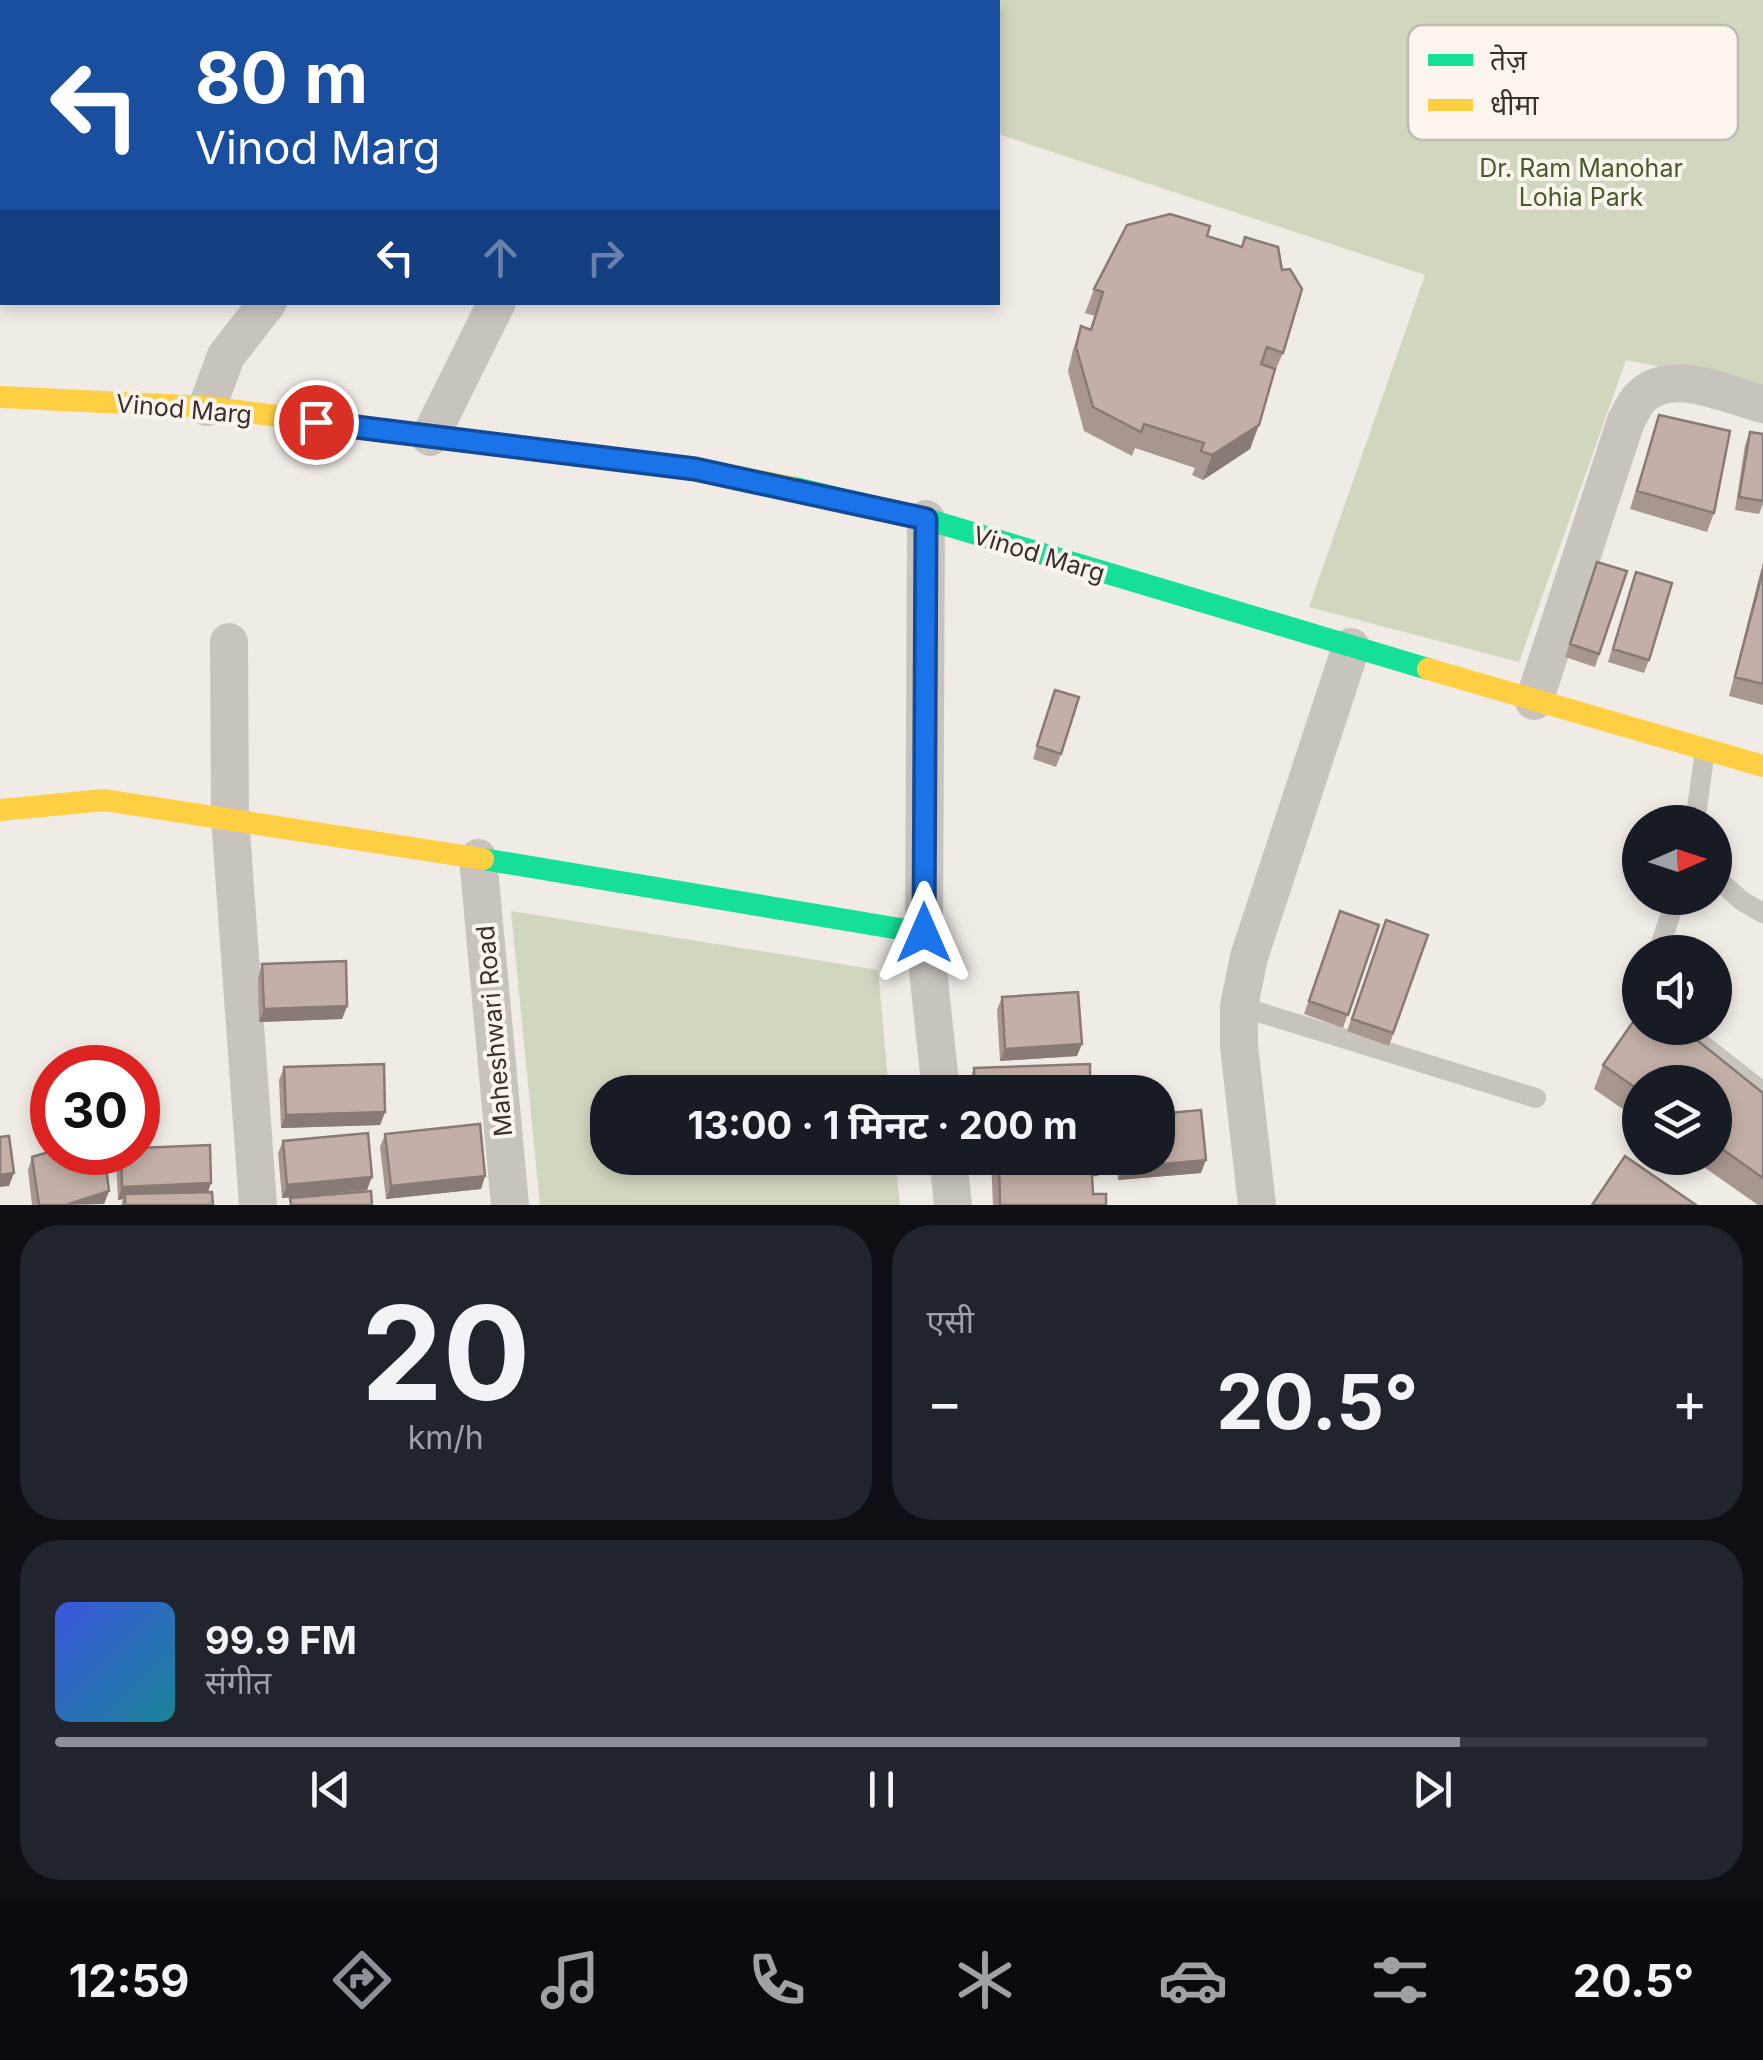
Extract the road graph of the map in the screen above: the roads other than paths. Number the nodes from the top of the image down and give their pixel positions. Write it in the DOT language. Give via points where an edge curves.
graph roads {
  1 [pos="266,305"];
  2 [pos="496,305"];
  3 [pos="0,397"];
  4 [pos="1763,404"];
  5 [pos="207,407"];
  6 [pos="430,436"];
  7 [pos="926,519"];
  8 [pos="229,642"];
  9 [pos="1351,647"];
  10 [pos="1534,700"];
  11 [pos="1705,749"];
  12 [pos="1763,766"];
  13 [pos="1697,805"];
  14 [pos="0,810"];
  15 [pos="230,818"];
  16 [pos="478,858"];
  17 [pos="1732,892"];
  18 [pos="1763,912"];
  19 [pos="924,933"];
  20 [pos="1240,1006"];
  21 [pos="1702,1045"];
  22 [pos="939,1075"];
  23 [pos="1763,1092"];
  24 [pos="1536,1098"];
  25 [pos="950,1175"];
  26 [pos="258,1205"];
  27 [pos="510,1205"];
  28 [pos="953,1205"];
  29 [pos="1258,1205"];
  1 -- 5 [label="street" via="226,356"];
  2 -- 6 [label="street"];
  3 -- 5 [label="street, Vinod Marg"];
  4 -- 10 [label="street" via="1682,382 1658,385 1639,398 1626,420"];
  5 -- 6 [label="street, Vinod Marg"];
  6 -- 7 [label="street, Vinod Marg" via="695,469"];
  7 -- 9 [label="street, Vinod Marg"];
  7 -- 19 [label="street"];
  8 -- 15 [label="street"];
  9 -- 10 [label="street, Vinod Marg"];
  9 -- 20 [label="street" via="1249,957"];
  10 -- 11 [label="street, Vinod Marg"];
  11 -- 12 [label="street, Vinod Marg"];
  11 -- 13 [label="lane"];
  14 -- 15 [label="street" via="104,800"];
  15 -- 16 [label="street"];
  15 -- 26 [label="street"];
  16 -- 19 [label="street"];
  16 -- 27 [label="street, Maheshwari Road"];
  17 -- 18 [label="lane"];
  19 -- 22 [label="street"];
  20 -- 24 [label="lane"];
  20 -- 29 [label="street"];
  21 -- 23 [label="lane"];
  25 -- 28 [label="street"];
}
